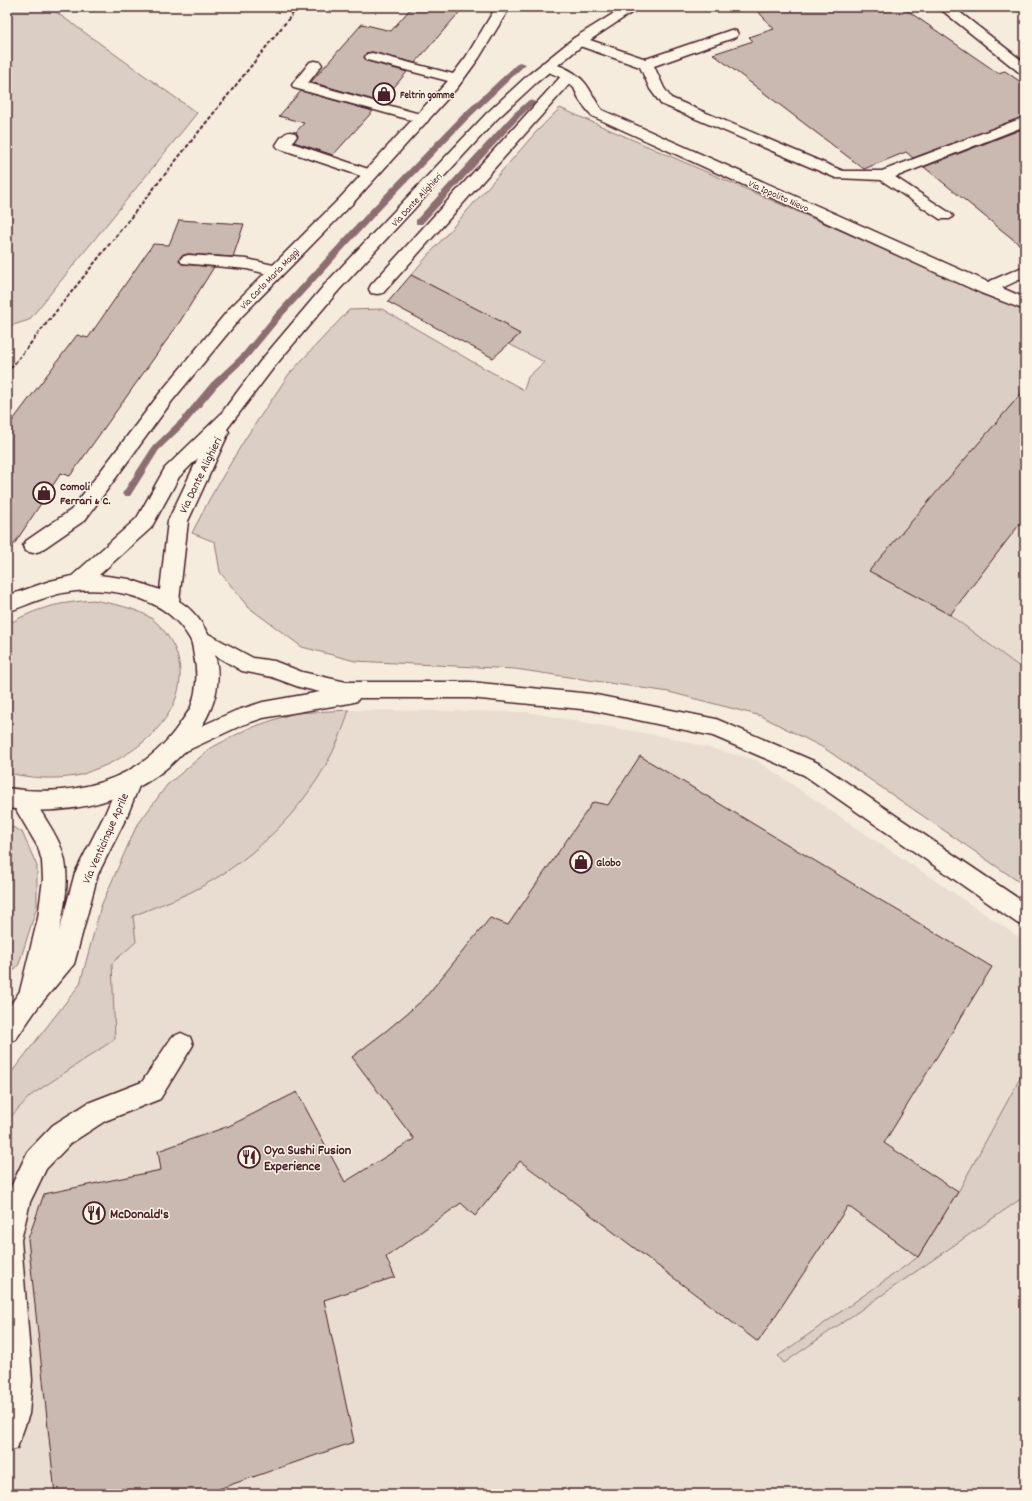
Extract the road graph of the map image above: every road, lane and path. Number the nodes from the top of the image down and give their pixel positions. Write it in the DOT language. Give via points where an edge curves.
graph roads {
  1 [pos="503,7"];
  2 [pos="633,7"];
  3 [pos="945,7"];
  4 [pos="731,34"];
  5 [pos="579,41"];
  6 [pos="372,57"];
  7 [pos="646,64"];
  8 [pos="315,65"];
  9 [pos="548,66"];
  10 [pos="1025,70"];
  11 [pos="569,76"];
  12 [pos="456,80"];
  13 [pos="422,119"];
  14 [pos="1025,121"];
  15 [pos="290,136"];
  16 [pos="369,174"];
  17 [pos="884,176"];
  18 [pos="945,216"];
  19 [pos="188,260"];
  20 [pos="1025,270"];
  21 [pos="276,271"];
  22 [pos="987,289"];
  23 [pos="377,290"];
  24 [pos="1025,304"];
  25 [pos="226,419"];
  26 [pos="33,546"];
  27 [pos="77,583"];
  28 [pos="170,603"];
  29 [pos="7,604"];
  30 [pos="201,638"];
  31 [pos="387,689"];
  32 [pos="175,747"];
  33 [pos="130,781"];
  34 [pos="14,800"];
  35 [pos="1025,916"];
  36 [pos="29,999"];
  37 [pos="7,1031"];
  38 [pos="181,1046"];
  39 [pos="7,1438"];
  1 -- 12 [label="street, Via Carlo Maria Maggi"];
  2 -- 5 [label="street, Via Dante Alighieri"];
  3 -- 10 [label="lane"];
  4 -- 7 [label="lane"];
  5 -- 7 [label="lane"];
  5 -- 9 [label="street, Via Dante Alighieri"];
  6 -- 12 [label="lane"];
  7 -- 17 [label="lane" via="657,89 666,101 841,175"];
  8 -- 13 [label="lane" via="299,85"];
  9 -- 11 [label="street, Via Ippolito Nievo"];
  9 -- 25 [label="street, Via Dante Alighieri" via="492,116 333,286 268,363"];
  11 -- 22 [label="street, Via Ippolito Nievo" via="580,86 587,101 597,113"];
  11 -- 23 [label="lane"];
  12 -- 13 [label="street, Via Carlo Maria Maggi"];
  13 -- 16 [label="street, Via Carlo Maria Maggi"];
  14 -- 17 [label="lane"];
  15 -- 16 [label="lane" via="283,145"];
  16 -- 21 [label="street, Via Carlo Maria Maggi" via="346,201"];
  17 -- 18 [label="lane"];
  19 -- 21 [label="lane" via="247,264"];
  20 -- 22 [label="street"];
  21 -- 26 [label="street, Via Carlo Maria Maggi" via="236,312 166,397 78,515"];
  22 -- 24 [label="street, Via Ippolito Nievo"];
  25 -- 27 [label="street, Via Dante Alighieri" via="172,473 144,523"];
  25 -- 28 [label="street, Via Dante Alighieri" via="178,521"];
  27 -- 28 [label="street" via="111,583 142,590"];
  27 -- 29 [label="street" via="40,590"];
  28 -- 30 [label="street" via="188,619"];
  30 -- 31 [label="lane" via="248,665 274,669 299,679 346,690"];
  30 -- 32 [label="street" via="208,673 200,711"];
  31 -- 32 [label="lane" via="263,710 235,719"];
  31 -- 35 [label="lane" via="470,690 591,702 716,728 811,769"];
  32 -- 33 [label="street" via="155,766"];
  33 -- 34 [label="street" via="95,795 58,802"];
  33 -- 36 [label="street, Via Venticinque Aprile" via="116,816 87,873 65,956"];
  34 -- 36 [label="street, Via Venticinque Aprile" via="49,846 56,873 48,930"];
  36 -- 37 [label="street, Via Venticinque Aprile"];
  38 -- 39 [label="lane" via="151,1091 97,1112 62,1134 37,1160 18,1200 8,1240 18,1380 15,1414"];
}
